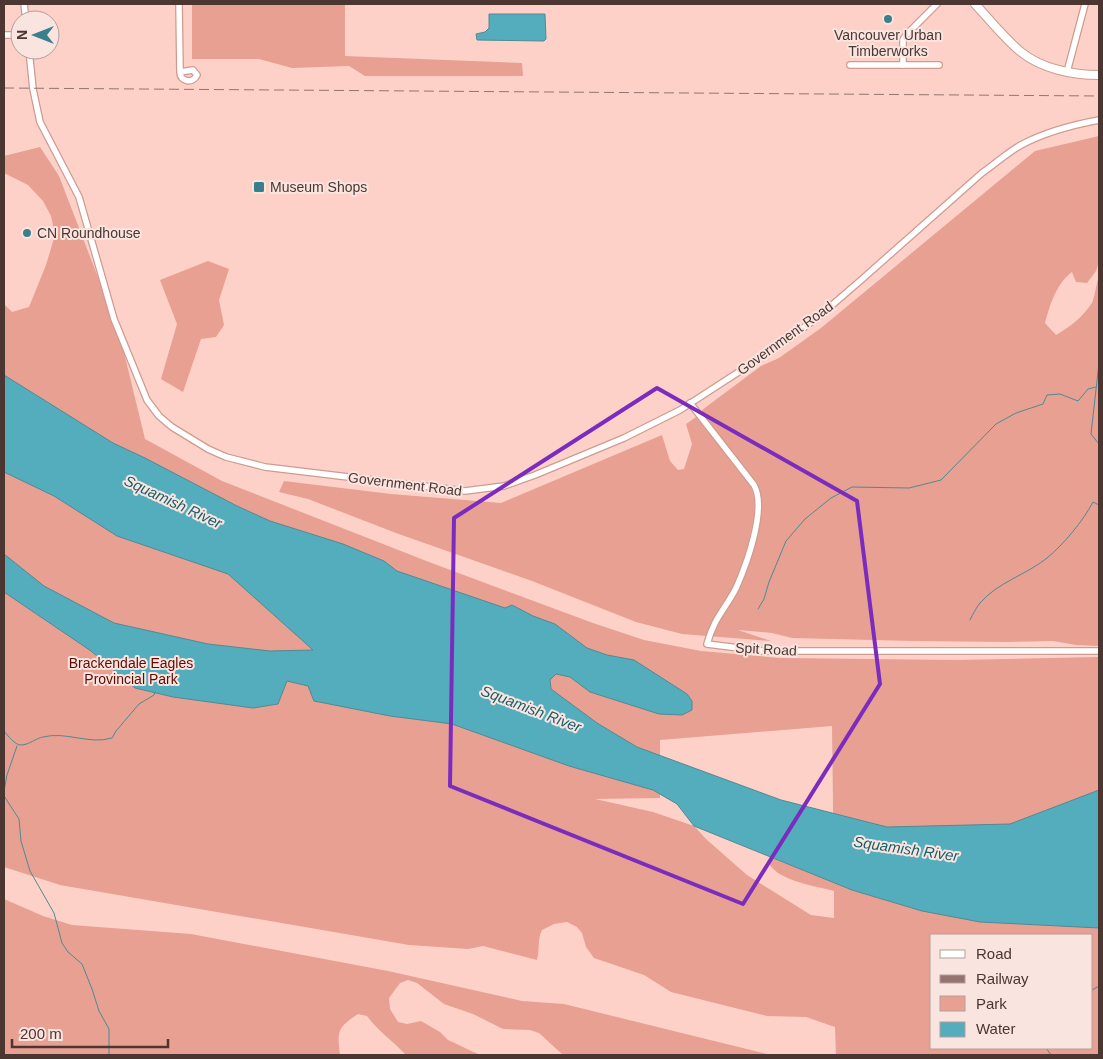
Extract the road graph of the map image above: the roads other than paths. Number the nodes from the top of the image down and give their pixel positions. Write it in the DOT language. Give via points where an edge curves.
graph roads {
  1 [pos="179,4"];
  2 [pos="937,4"];
  3 [pos="975,4"];
  4 [pos="1085,4"];
  5 [pos="30,60"];
  6 [pos="850,65"];
  7 [pos="903,65"];
  8 [pos="939,65"];
  9 [pos="180,72"];
  10 [pos="1067,72"];
  11 [pos="1099,75"];
  12 [pos="1099,120"];
  13 [pos="690,403"];
  14 [pos="1099,651"];
  1 -- 9 [label="street"];
  2 -- 7 [label="street" via="903,40"];
  3 -- 10 [label="street" via="1023,54"];
  4 -- 10 [label="street"];
  5 -- 13 [label="street, Government Road" via="40,122 79,197 114,319 147,400 172,427 208,449 226,458 265,467 440,489 485,490 535,475 624,438"];
  6 -- 7 [label="street"];
  7 -- 8 [label="street"];
  10 -- 11 [label="street"];
  12 -- 13 [label="street, Government Road" via="1072,126 1020,146 982,173 817,318"];
  13 -- 14 [label="street, Spit Road" via="754,485 759,496 758,520 737,585 707,644 763,650"];
}
